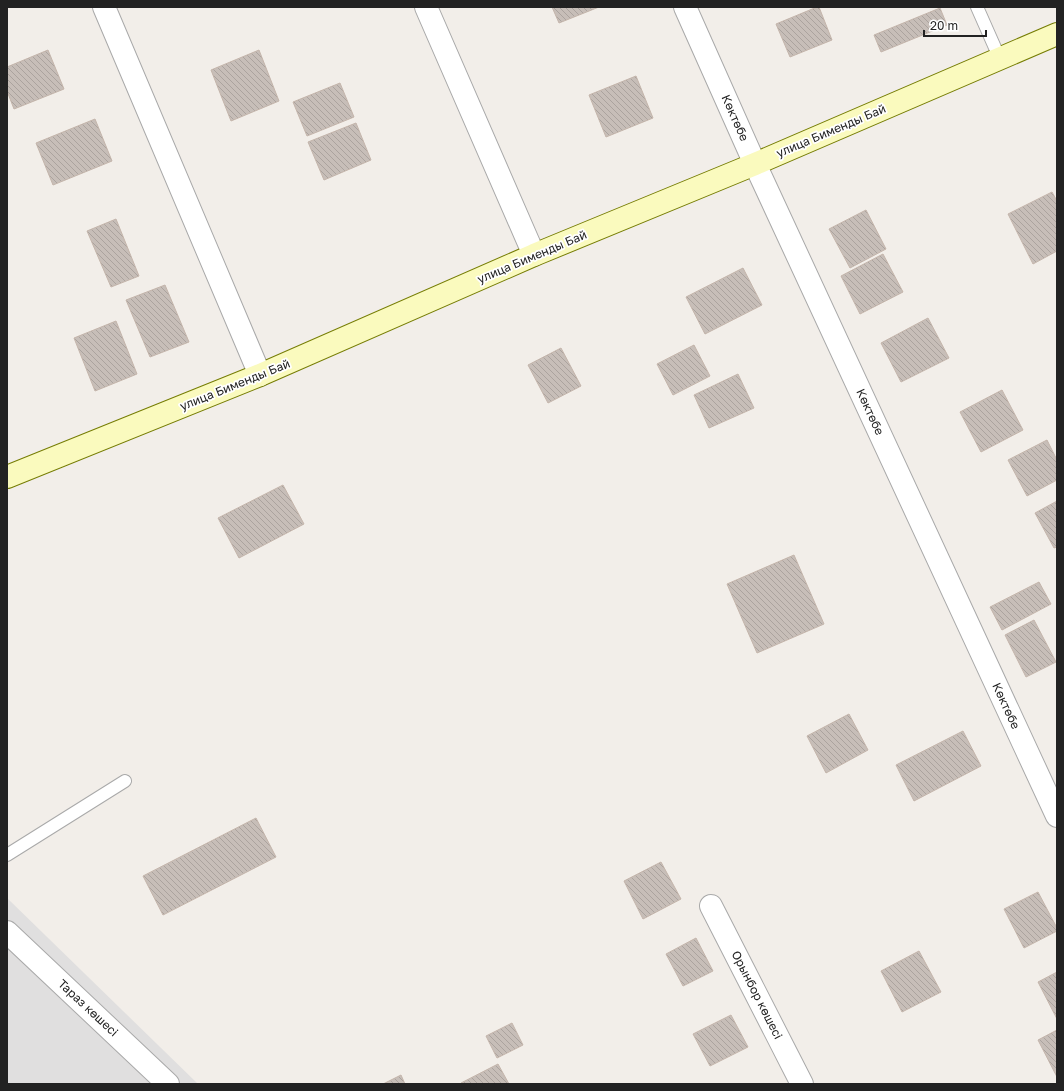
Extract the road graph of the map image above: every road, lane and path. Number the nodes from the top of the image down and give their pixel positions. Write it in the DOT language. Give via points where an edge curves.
graph roads {
  1 [pos="104,7"];
  2 [pos="426,7"];
  3 [pos="685,7"];
  4 [pos="977,7"];
  5 [pos="1057,36"];
  6 [pos="1000,59"];
  7 [pos="755,164"];
  8 [pos="534,256"];
  9 [pos="260,375"];
  10 [pos="7,477"];
  11 [pos="125,781"];
  12 [pos="1057,816"];
  13 [pos="7,854"];
  14 [pos="711,906"];
  15 [pos="7,932"];
  16 [pos="168,1084"];
  17 [pos="802,1084"];
  1 -- 9 [label="street"];
  2 -- 8 [label="street"];
  3 -- 7 [label="street, Көктөбе"];
  4 -- 6 [label="lane"];
  5 -- 6 [label="street, улица Бименды Бай"];
  6 -- 7 [label="street, улица Бименды Бай"];
  7 -- 8 [label="street, улица Бименды Бай"];
  7 -- 12 [label="street, Көктөбе"];
  8 -- 9 [label="street, улица Бименды Бай"];
  9 -- 10 [label="street, улица Бименды Бай"];
  11 -- 13 [label="lane"];
  14 -- 17 [label="street, Орынбор көшесі"];
  15 -- 16 [label="street, Тараз көшесі"];
}
